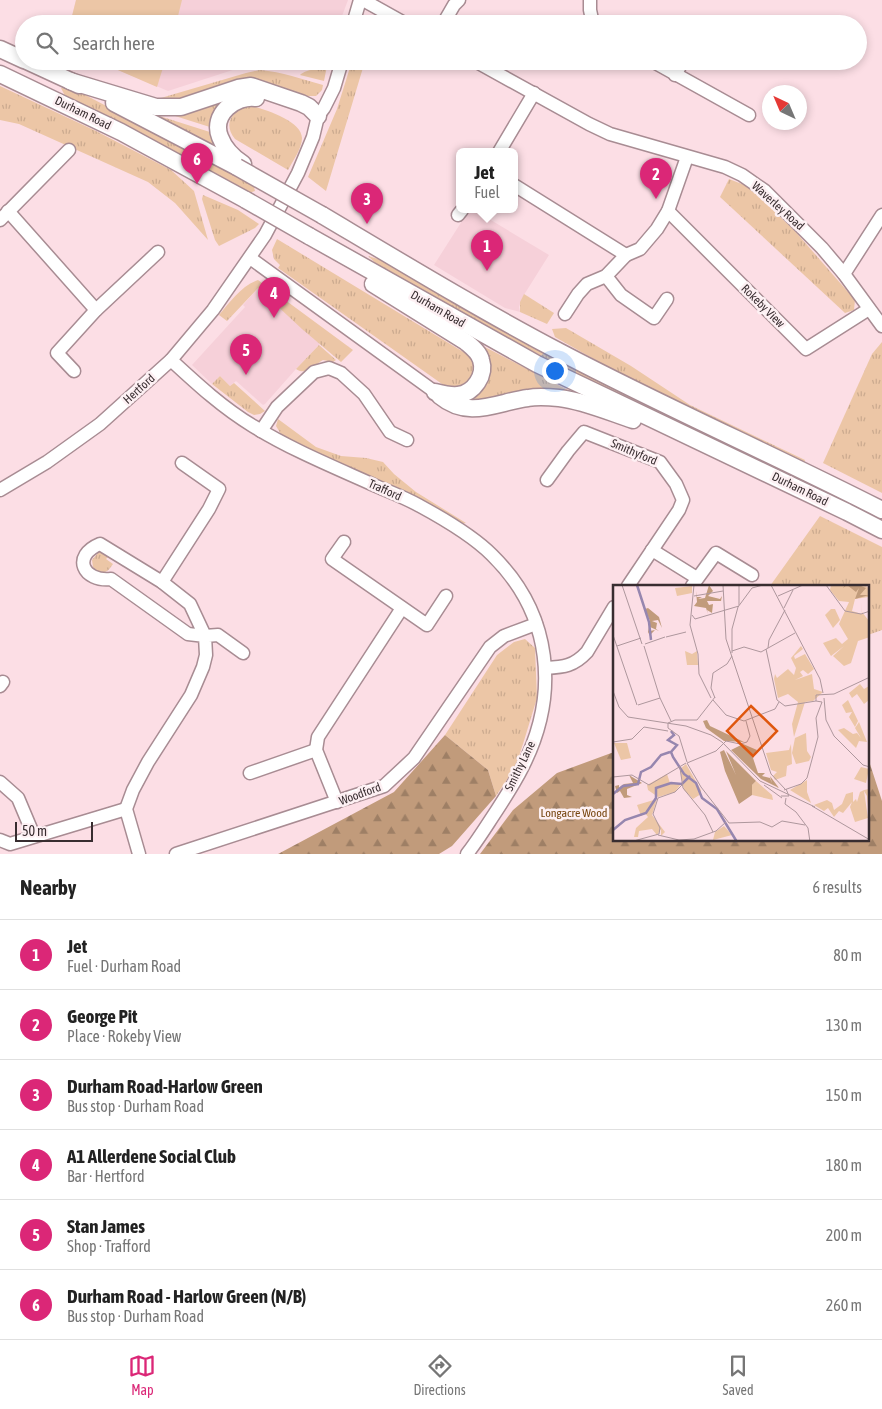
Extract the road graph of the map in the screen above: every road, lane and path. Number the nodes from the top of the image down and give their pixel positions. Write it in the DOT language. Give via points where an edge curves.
graph roads {
  1 [pos="361,0"];
  2 [pos="459,0"];
  3 [pos="590,0"];
  4 [pos="356,15"];
  5 [pos="389,15"];
  6 [pos="448,15"];
  7 [pos="591,15"];
  8 [pos="0,49"];
  9 [pos="15,56"];
  10 [pos="45,70"];
  11 [pos="339,70"];
  12 [pos="491,70"];
  13 [pos="667,70"];
  14 [pos="678,70"];
  15 [pos="0,74"];
  16 [pos="675,75"];
  17 [pos="70,81"];
  18 [pos="534,94"];
  19 [pos="318,116"];
  20 [pos="749,116"];
  21 [pos="501,148"];
  22 [pos="69,150"];
  23 [pos="687,157"];
  24 [pos="238,165"];
  25 [pos="518,188"];
  26 [pos="668,211"];
  27 [pos="882,215"];
  28 [pos="4,216"];
  29 [pos="309,236"];
  30 [pos="158,252"];
  31 [pos="626,255"];
  32 [pos="250,258"];
  33 [pos="844,274"];
  34 [pos="606,276"];
  35 [pos="667,300"];
  36 [pos="869,309"];
  37 [pos="96,310"];
  38 [pos="565,314"];
  39 [pos="882,326"];
  40 [pos="171,360"];
  41 [pos="74,371"];
  42 [pos="435,392"];
  43 [pos="261,431"];
  44 [pos="692,439"];
  45 [pos="407,440"];
  46 [pos="182,463"];
  47 [pos="547,480"];
  48 [pos="0,490"];
  49 [pos="882,510"];
  50 [pos="882,530"];
  51 [pos="344,542"];
  52 [pos="652,550"];
  53 [pos="752,575"];
  54 [pos="162,582"];
  55 [pos="695,582"];
  56 [pos="629,585"];
  57 [pos="446,596"];
  58 [pos="402,608"];
  59 [pos="613,609"];
  60 [pos="536,624"];
  61 [pos="205,636"];
  62 [pos="243,653"];
  63 [pos="546,668"];
  64 [pos="316,750"];
  65 [pos="250,773"];
  66 [pos="0,782"];
  67 [pos="337,802"];
  68 [pos="126,809"];
  69 [pos="34,836"];
  70 [pos="0,840"];
  71 [pos="139,854"];
  72 [pos="176,854"];
  73 [pos="467,854"];
  1 -- 4 [label="street"];
  1 -- 5 [label="street"];
  2 -- 6 [label="street"];
  3 -- 7 [label="street"];
  8 -- 9 [label="main road, Durham Road"];
  10 -- 17 [label="main road, Durham Road"];
  11 -- 19 [label="street, Hertford" via="334,88"];
  12 -- 18 [label="street, Waverley Road"];
  13 -- 16 [label="street"];
  14 -- 16 [label="street"];
  15 -- 29 [label="main road, Durham Road, bridge" via="121,132"];
  16 -- 20 [label="street"];
  17 -- 19 [label="main road" via="156,107 181,107 251,86 301,103"];
  17 -- 24 [label="main road, Durham Road"];
  18 -- 21 [label="street"];
  18 -- 23 [label="street, Waverley Road" via="610,134"];
  19 -- 24 [label="main road" via="297,114 256,98 243,98 229,105 221,116 218,132"];
  19 -- 32 [label="street, Hertford" via="301,166"];
  22 -- 28 [label="street"];
  23 -- 26 [label="street"];
  23 -- 33 [label="street, Waverley Road" via="725,167 765,191"];
  24 -- 49 [label="main road, Durham Road, bridge" via="561,352"];
  25 -- 31 [label="street"];
  26 -- 31 [label="street" via="640,249"];
  26 -- 36 [label="street, Rokeby View" via="806,349"];
  27 -- 33 [label="street"];
  28 -- 37 [label="street"];
  29 -- 42 [label="main road" via="337,261 477,352 482,374 476,385 456,396"];
  29 -- 44 [label="main road, Durham Road" via="537,364"];
  30 -- 37 [label="street"];
  31 -- 34 [label="street"];
  32 -- 40 [label="street, Hertford"];
  32 -- 42 [label="street"];
  33 -- 36 [label="street, Waverley Road"];
  34 -- 35 [label="street" via="621,295 654,318"];
  34 -- 38 [label="street" via="587,284"];
  36 -- 39 [label="street, Waverley Road"];
  37 -- 41 [label="street" via="57,353"];
  40 -- 43 [label="street, Trafford" via="219,402"];
  40 -- 48 [label="street, Hertford" via="80,440"];
  42 -- 44 [label="main road" via="453,405 472,408 537,397 573,400"];
  43 -- 45 [label="street" via="277,407 314,372 329,368 340,373 364,394 390,432"];
  43 -- 60 [label="street, Trafford" via="303,454 420,506 468,535 491,553 510,575"];
  44 -- 50 [label="main road, Durham Road"];
  46 -- 54 [label="street" via="219,489"];
  47 -- 52 [label="street, Smithyford" via="584,432 660,462 683,500"];
  51 -- 58 [label="street" via="332,559"];
  52 -- 55 [label="street"];
  52 -- 56 [label="street, Smithyford"];
  53 -- 55 [label="street" via="716,554"];
  54 -- 61 [label="street" via="190,604"];
  54 -- 61 [label="street" via="100,544 92,547 83,560 84,568 92,578 111,580 188,634"];
  57 -- 58 [label="street" via="427,624"];
  58 -- 64 [label="street" via="318,737"];
  59 -- 63 [label="street" via="582,658 563,667"];
  60 -- 63 [label="street, Trafford"];
  60 -- 67 [label="street, Woodford" via="504,636 490,647 414,758 384,786"];
  61 -- 62 [label="street" via="218,635"];
  61 -- 68 [label="street" via="205,661 191,695 148,762"];
  63 -- 73 [label="street, Smithy Lane" via="542,709 523,767"];
  64 -- 65 [label="street"];
  64 -- 67 [label="street"];
  66 -- 69 [label="street" via="18,798"];
  67 -- 72 [label="street, Woodford"];
  68 -- 69 [label="street"];
  68 -- 71 [label="street"];
  69 -- 70 [label="street" via="10,844"];
}
